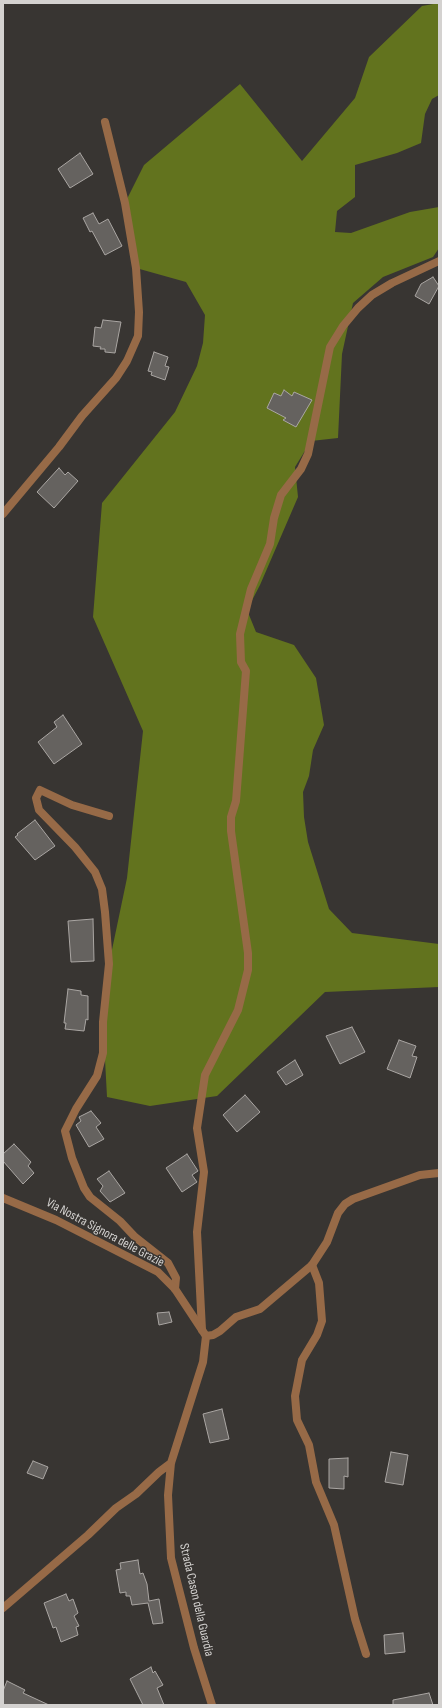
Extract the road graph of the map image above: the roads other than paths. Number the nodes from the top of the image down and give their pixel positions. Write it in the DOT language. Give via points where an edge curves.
graph roads {
  1 [pos="105,122"];
  2 [pos="439,261"];
  3 [pos="3,514"];
  4 [pos="109,816"];
  5 [pos="439,1173"];
  6 [pos="3,1198"];
  7 [pos="312,1265"];
  8 [pos="175,1289"];
  9 [pos="204,1333"];
  10 [pos="171,1463"];
  11 [pos="3,1608"];
  12 [pos="366,1654"];
  13 [pos="212,1705"];
  1 -- 3 [label="street" via="125,203 136,268 138,336 116,378"];
  2 -- 9 [label="street, Strada Cason della Guardia" via="372,295 348,320 330,347 308,454 301,469 281,495 270,544 251,589 240,634 241,662 246,671 236,801 231,817 231,831 248,953 248,970 238,1010 205,1075 197,1128 204,1172 197,1232"];
  4 -- 8 [label="street" via="72,805 40,790 36,798 39,810 96,872 106,912 109,964 103,1022 103,1053 98,1076 65,1131 72,1158 90,1197 168,1264 176,1278"];
  5 -- 7 [label="street" via="420,1175 353,1199 346,1204 338,1214 327,1242"];
  6 -- 8 [label="street, Via Nostra Signora delle Grazie" via="56,1220 158,1272"];
  7 -- 9 [label="street" via="260,1309 236,1317 213,1335"];
  7 -- 12 [label="street" via="319,1283 322,1321 302,1360 294,1396 297,1420 309,1445 316,1482 334,1525 355,1619"];
  8 -- 9 [label="street, Via Nostra Signora delle Grazie"];
  9 -- 10 [label="street, Strada Cason della Guardia" via="203,1362"];
  10 -- 11 [label="street"];
  10 -- 13 [label="street, Strada Cason della Guardia" via="168,1495 171,1558 194,1648"];
}
